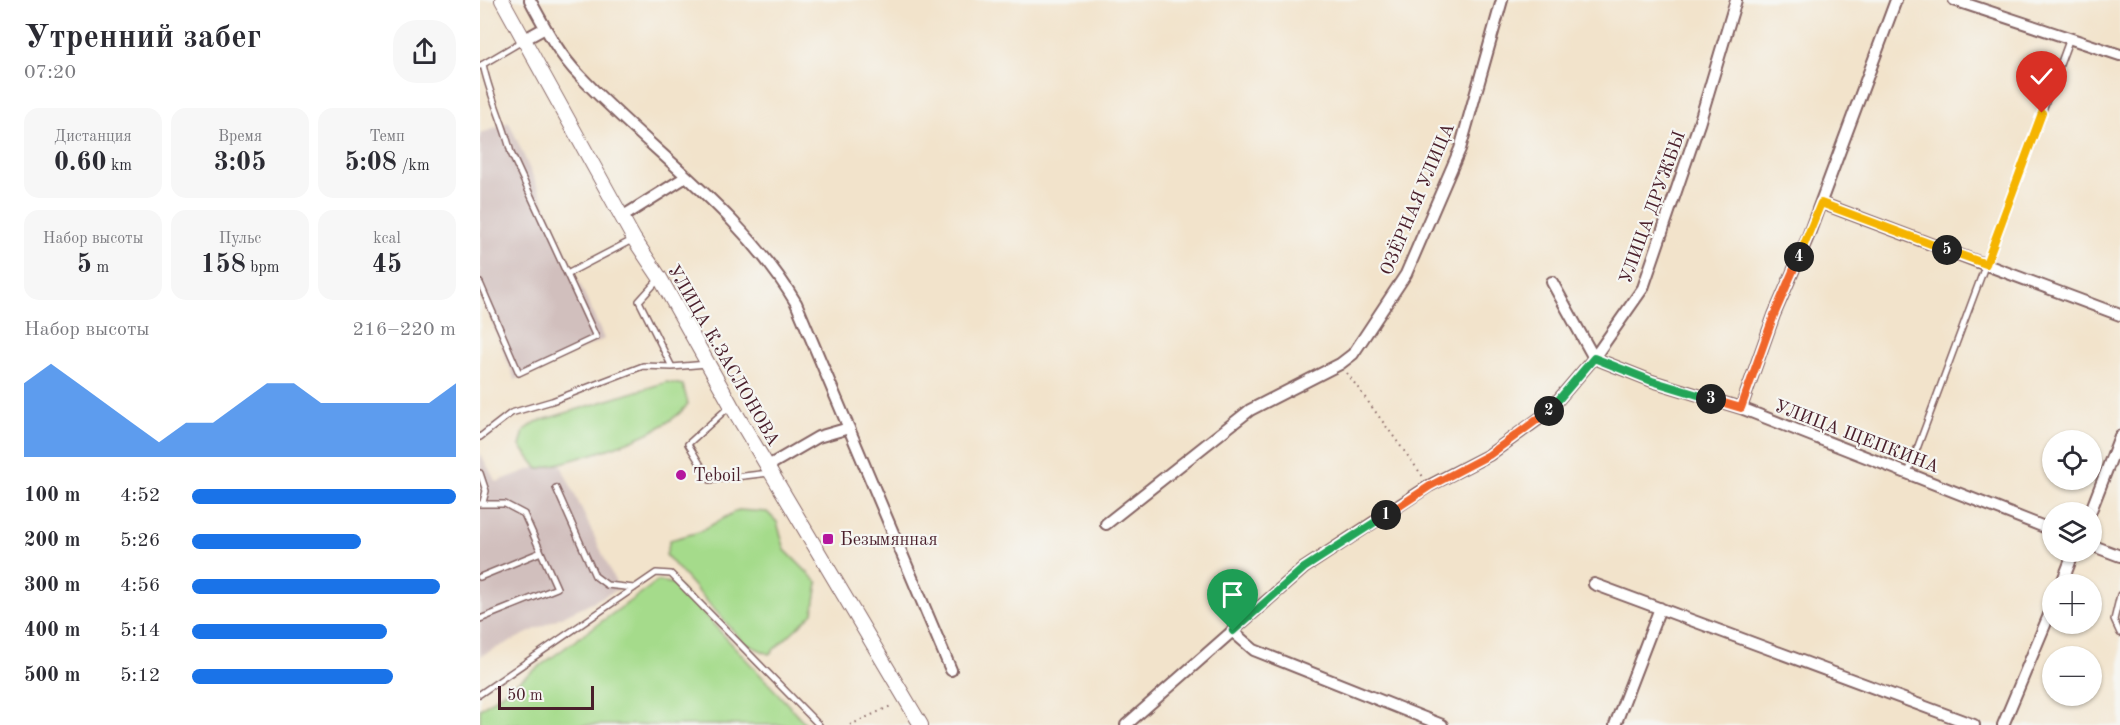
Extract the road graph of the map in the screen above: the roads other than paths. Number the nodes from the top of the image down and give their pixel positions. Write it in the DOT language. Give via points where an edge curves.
graph roads {
  1 [pos="502,0"];
  2 [pos="530,0"];
  3 [pos="1502,0"];
  4 [pos="1736,0"];
  5 [pos="1896,0"];
  6 [pos="1954,0"];
  7 [pos="545,28"];
  8 [pos="2070,38"];
  9 [pos="525,39"];
  10 [pos="2120,55"];
  11 [pos="481,65"];
  12 [pos="681,180"];
  13 [pos="1821,203"];
  14 [pos="622,217"];
  15 [pos="634,239"];
  16 [pos="1986,264"];
  17 [pos="567,274"];
  18 [pos="660,278"];
  19 [pos="1552,282"];
  20 [pos="480,283"];
  21 [pos="2120,315"];
  22 [pos="1594,358"];
  23 [pos="708,364"];
  24 [pos="672,367"];
  25 [pos="731,405"];
  26 [pos="1741,408"];
  27 [pos="849,428"];
  28 [pos="481,436"];
  29 [pos="2120,436"];
  30 [pos="770,469"];
  31 [pos="480,473"];
  32 [pos="1908,473"];
  33 [pos="556,488"];
  34 [pos="2094,502"];
  35 [pos="482,503"];
  36 [pos="1106,524"];
  37 [pos="2042,526"];
  38 [pos="2102,549"];
  39 [pos="541,552"];
  40 [pos="2120,556"];
  41 [pos="480,577"];
  42 [pos="1593,584"];
  43 [pos="636,588"];
  44 [pos="2120,595"];
  45 [pos="1660,608"];
  46 [pos="480,619"];
  47 [pos="1233,631"];
  48 [pos="2042,632"];
  49 [pos="2120,633"];
  50 [pos="951,670"];
  51 [pos="480,694"];
  52 [pos="819,725"];
  53 [pos="921,725"];
  54 [pos="1126,725"];
  55 [pos="1442,725"];
  56 [pos="1615,725"];
  57 [pos="1974,725"];
  58 [pos="2003,725"];
  1 -- 9 [label="street, УЛИЦА К.ЗАСЛОНОВА"];
  2 -- 7 [label="street"];
  3 -- 36 [label="street, ОЗЁРНАЯ УЛИЦА" via="1460,149 1406,274 1353,354 1250,410"];
  4 -- 22 [label="street, УЛИЦА ДРУЖБЫ" via="1643,288"];
  5 -- 13 [label="street"];
  6 -- 8 [label="street"];
  7 -- 9 [label="street"];
  7 -- 27 [label="street" via="579,75 702,188 778,274 796,303"];
  8 -- 10 [label="street"];
  8 -- 16 [label="lane"];
  9 -- 11 [label="lane"];
  9 -- 14 [label="street, УЛИЦА К.ЗАСЛОНОВА"];
  11 -- 17 [label="lane" via="511,153"];
  12 -- 14 [label="street"];
  13 -- 16 [label="street"];
  13 -- 26 [label="street" via="1774,315"];
  14 -- 15 [label="street, УЛИЦА К.ЗАСЛОНОВА"];
  15 -- 17 [label="lane"];
  15 -- 18 [label="street, УЛИЦА К.ЗАСЛОНОВА"];
  16 -- 21 [label="street"];
  16 -- 32 [label="lane"];
  17 -- 20 [label="lane" via="596,337 519,373"];
  18 -- 23 [label="street, УЛИЦА К.ЗАСЛОНОВА"];
  18 -- 24 [label="lane" via="639,301"];
  19 -- 22 [label="street"];
  22 -- 26 [label="street, УЛИЦА ЩЕПКИНА" via="1652,381"];
  22 -- 47 [label="street, УЛИЦА ДРУЖБЫ" via="1547,413 1489,455 1430,486 1304,568"];
  23 -- 24 [label="lane"];
  23 -- 25 [label="street, УЛИЦА К.ЗАСЛОНОВА"];
  24 -- 28 [label="lane" via="643,366 511,413"];
  25 -- 30 [label="street, УЛИЦА К.ЗАСЛОНОВА"];
  25 -- 30 [label="lane" via="688,444 710,480"];
  26 -- 32 [label="street, УЛИЦА ЩЕПКИНА"];
  27 -- 30 [label="street" via="818,437"];
  27 -- 50 [label="street"];
  29 -- 34 [label="street"];
  30 -- 53 [label="street, УЛИЦА К.ЗАСЛОНОВА"];
  31 -- 35 [label="lane" via="486,491"];
  32 -- 37 [label="street, УЛИЦА ЩЕПКИНА"];
  33 -- 43 [label="lane" via="595,576 607,585"];
  35 -- 39 [label="lane" via="505,504 524,514"];
  38 -- 40 [label="street"];
  39 -- 41 [label="lane"];
  39 -- 46 [label="lane" via="556,588"];
  42 -- 45 [label="street"];
  43 -- 51 [label="lane"];
  43 -- 52 [label="lane" via="656,573 671,574"];
  44 -- 49 [label="lane" via="2114,620"];
  45 -- 56 [label="street"];
  45 -- 57 [label="street"];
  47 -- 54 [label="street, УЛИЦА ДРУЖБЫ"];
  47 -- 55 [label="street" via="1254,650"];
  48 -- 58 [label="street"];
}
